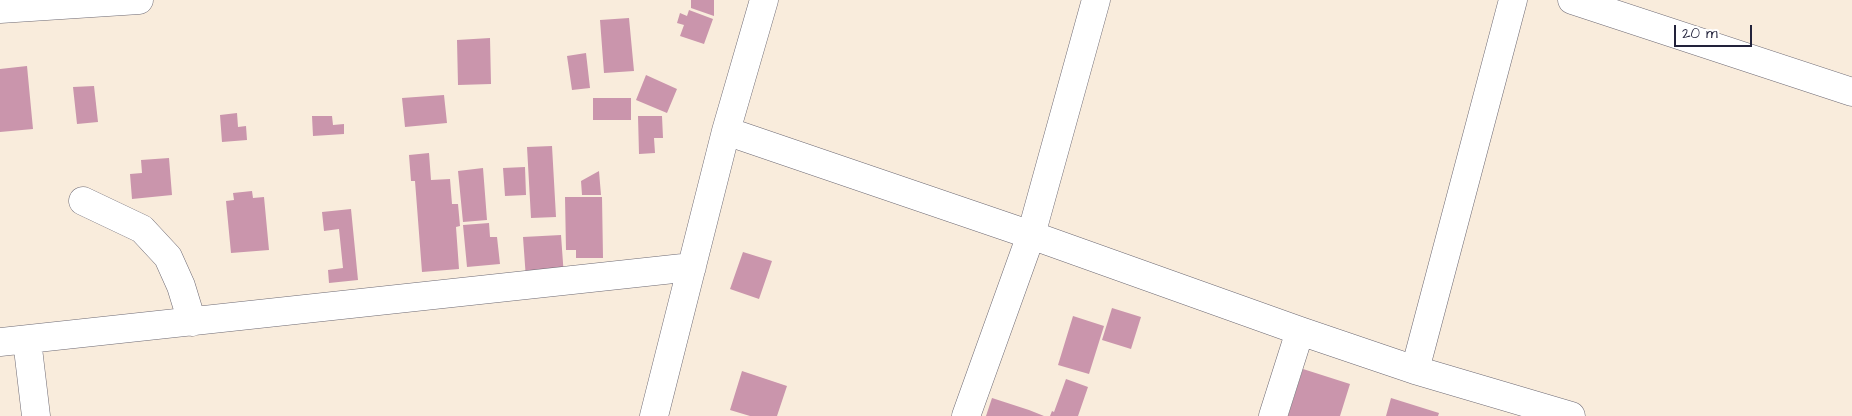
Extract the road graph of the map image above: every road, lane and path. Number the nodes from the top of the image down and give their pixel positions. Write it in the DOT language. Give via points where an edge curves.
graph roads {
  1 [pos="139,0"];
  2 [pos="764,0"];
  3 [pos="1096,0"];
  4 [pos="1513,0"];
  5 [pos="1572,0"];
  6 [pos="0,9"];
  7 [pos="1852,92"];
  8 [pos="726,131"];
  9 [pos="83,201"];
  10 [pos="1030,235"];
  11 [pos="692,268"];
  12 [pos="192,322"];
  13 [pos="1300,331"];
  14 [pos="27,340"];
  15 [pos="0,342"];
  16 [pos="1415,370"];
  17 [pos="36,416"];
  18 [pos="654,416"];
  19 [pos="966,416"];
  20 [pos="1273,416"];
  21 [pos="1571,416"];
  1 -- 6 [label="street"];
  2 -- 8 [label="street"];
  3 -- 10 [label="street"];
  4 -- 16 [label="street"];
  5 -- 7 [label="street"];
  8 -- 10 [label="street"];
  8 -- 11 [label="street"];
  9 -- 12 [label="street" via="142,229 168,257"];
  10 -- 13 [label="street"];
  10 -- 19 [label="street"];
  11 -- 12 [label="street"];
  11 -- 18 [label="street"];
  12 -- 14 [label="street"];
  13 -- 16 [label="street"];
  13 -- 20 [label="street"];
  14 -- 15 [label="street"];
  14 -- 17 [label="street"];
  16 -- 21 [label="street"];
}
